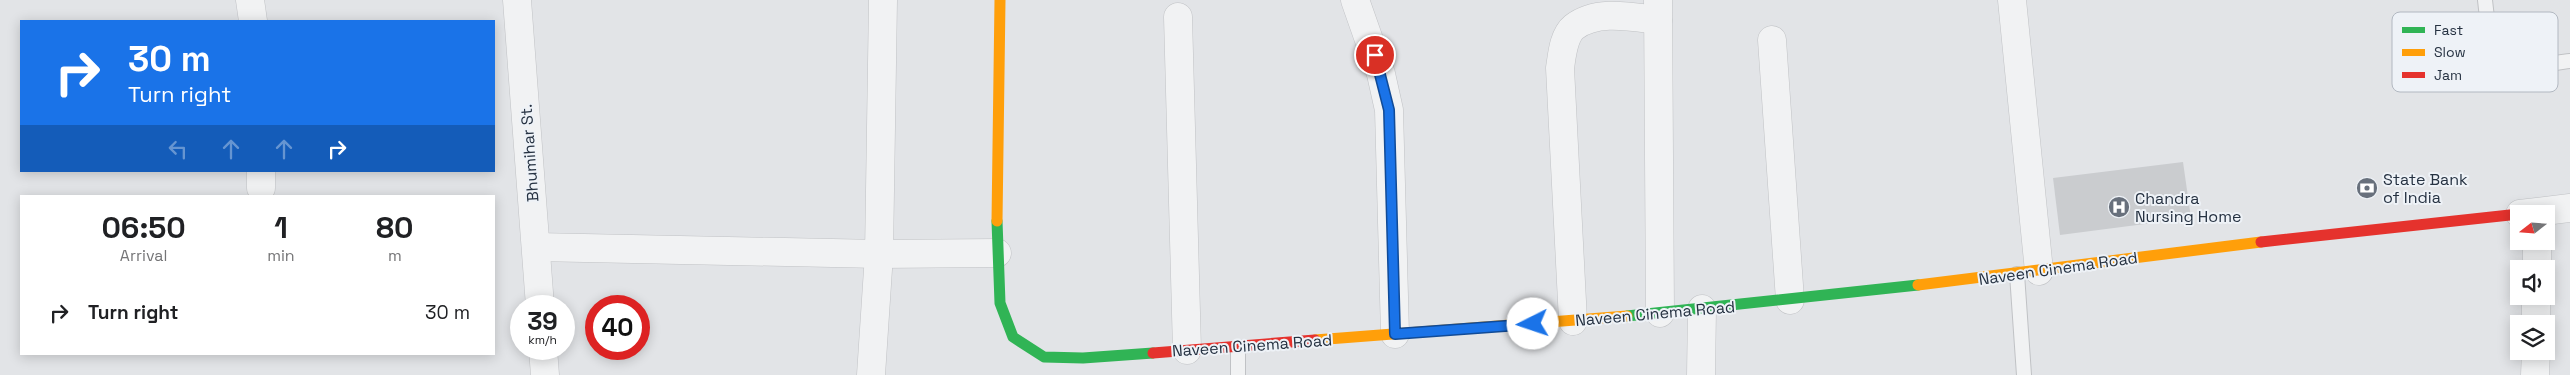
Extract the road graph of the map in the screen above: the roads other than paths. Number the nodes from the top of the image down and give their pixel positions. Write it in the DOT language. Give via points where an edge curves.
graph roads {
  1 [pos="250,0"];
  2 [pos="517,0"];
  3 [pos="883,0"];
  4 [pos="1000,0"];
  5 [pos="1355,0"];
  6 [pos="2012,0"];
  7 [pos="1658,10"];
  8 [pos="1178,17"];
  9 [pos="253,20"];
  10 [pos="1772,40"];
  11 [pos="2570,208"];
  12 [pos="2555,210"];
  13 [pos="2510,215"];
  14 [pos="536,247"];
  15 [pos="997,253"];
  16 [pos="879,254"];
  17 [pos="2028,273"];
  18 [pos="539,295"];
  19 [pos="1790,300"];
  20 [pos="1702,309"];
  21 [pos="1660,313"];
  22 [pos="1573,321"];
  23 [pos="1395,334"];
  24 [pos="1238,346"];
  25 [pos="1187,350"];
  26 [pos="544,360"];
  27 [pos="2536,360"];
  28 [pos="545,375"];
  29 [pos="871,375"];
  30 [pos="1238,375"];
  31 [pos="1701,375"];
  32 [pos="2024,375"];
  33 [pos="2535,375"];
  1 -- 9 [label="street"];
  2 -- 14 [label="street, Bhumihar St."];
  3 -- 16 [label="street"];
  4 -- 15 [label="street, Naveen Cinema Road"];
  5 -- 23 [label="street" via="1381,74 1389,110"];
  6 -- 17 [label="street"];
  7 -- 21 [label="street"];
  7 -- 22 [label="street" via="1590,20 1572,28 1564,45 1560,68"];
  8 -- 25 [label="street"];
  10 -- 19 [label="street"];
  11 -- 12 [label="street, Naveen Cinema Road"];
  13 -- 17 [label="street, Naveen Cinema Road" via="2184,250"];
  14 -- 16 [label="street"];
  14 -- 18 [label="street, Bhumihar St."];
  15 -- 16 [label="street"];
  15 -- 25 [label="street, Naveen Cinema Road" via="1000,302 1013,337 1044,357 1083,358"];
  16 -- 29 [label="street"];
  17 -- 19 [label="street, Naveen Cinema Road"];
  17 -- 32 [label="lane"];
  19 -- 20 [label="street, Naveen Cinema Road"];
  20 -- 21 [label="street, Naveen Cinema Road"];
  20 -- 31 [label="street"];
  21 -- 22 [label="street, Naveen Cinema Road"];
  22 -- 23 [label="street, Naveen Cinema Road"];
  23 -- 24 [label="street, Naveen Cinema Road"];
  24 -- 25 [label="street, Naveen Cinema Road"];
  24 -- 30 [label="lane"];
  26 -- 28 [label="street"];
  27 -- 33 [label="street"];
}
